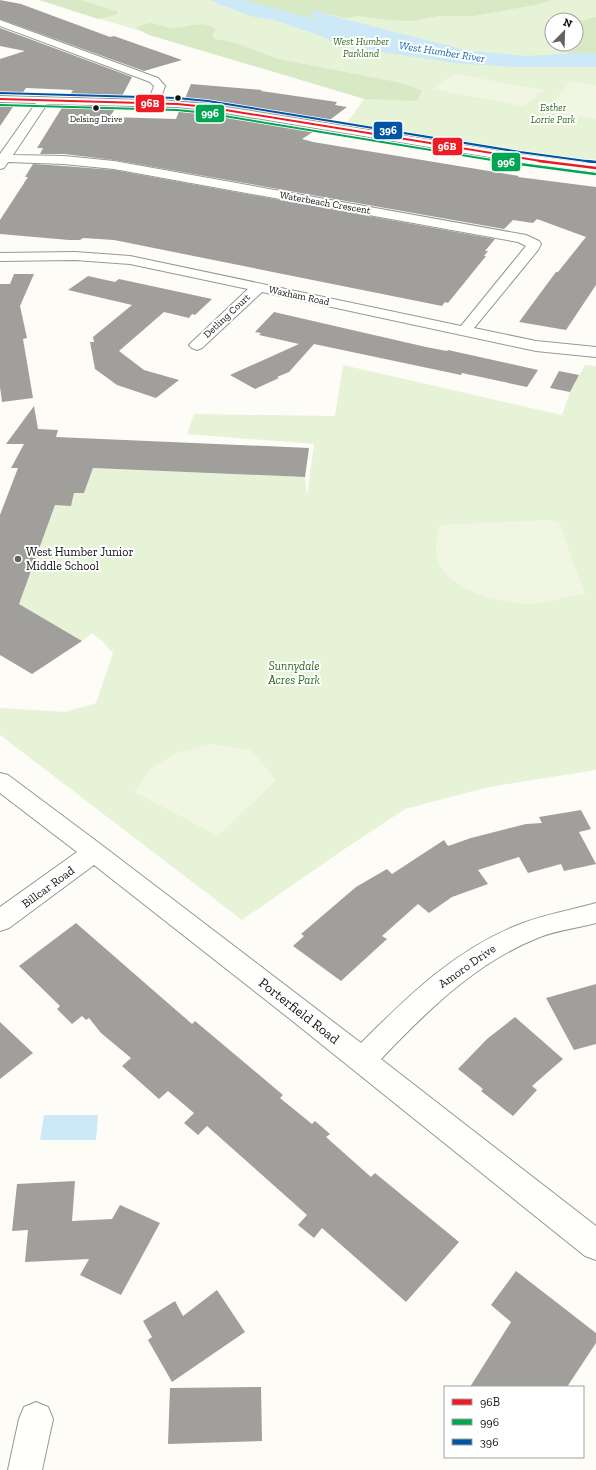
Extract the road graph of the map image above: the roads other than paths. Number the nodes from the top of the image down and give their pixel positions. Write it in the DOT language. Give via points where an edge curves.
graph roads {
  1 [pos="0,23"];
  2 [pos="0,99"];
  3 [pos="44,100"];
  4 [pos="154,103"];
  5 [pos="2,160"];
  6 [pos="596,168"];
  7 [pos="0,257"];
  8 [pos="258,288"];
  9 [pos="465,330"];
  10 [pos="197,345"];
  11 [pos="596,352"];
  12 [pos="0,781"];
  13 [pos="95,852"];
  14 [pos="596,914"];
  15 [pos="0,921"];
  16 [pos="362,1060"];
  17 [pos="596,1245"];
  18 [pos="36,1419"];
  19 [pos="25,1470"];
  1 -- 4 [label="street" via="154,80 160,86"];
  2 -- 3 [label="street"];
  3 -- 4 [label="street"];
  3 -- 5 [label="street"];
  4 -- 6 [label="street" via="231,110"];
  5 -- 9 [label="street, Waterbeach Crescent" via="64,160 114,165 521,238 534,244"];
  7 -- 8 [label="street, Waxham Road" via="75,256 130,260"];
  8 -- 9 [label="street, Waxham Road"];
  8 -- 10 [label="street, Detling Court"];
  9 -- 11 [label="street, Waxham Road" via="536,346"];
  12 -- 13 [label="street, Porterfield Road"];
  13 -- 15 [label="street, Billcar Road"];
  13 -- 16 [label="street, Porterfield Road"];
  14 -- 16 [label="street, Amoro Drive" via="532,929 488,949 446,978"];
  16 -- 17 [label="street, Porterfield Road"];
  18 -- 19 [label="street"];
}
